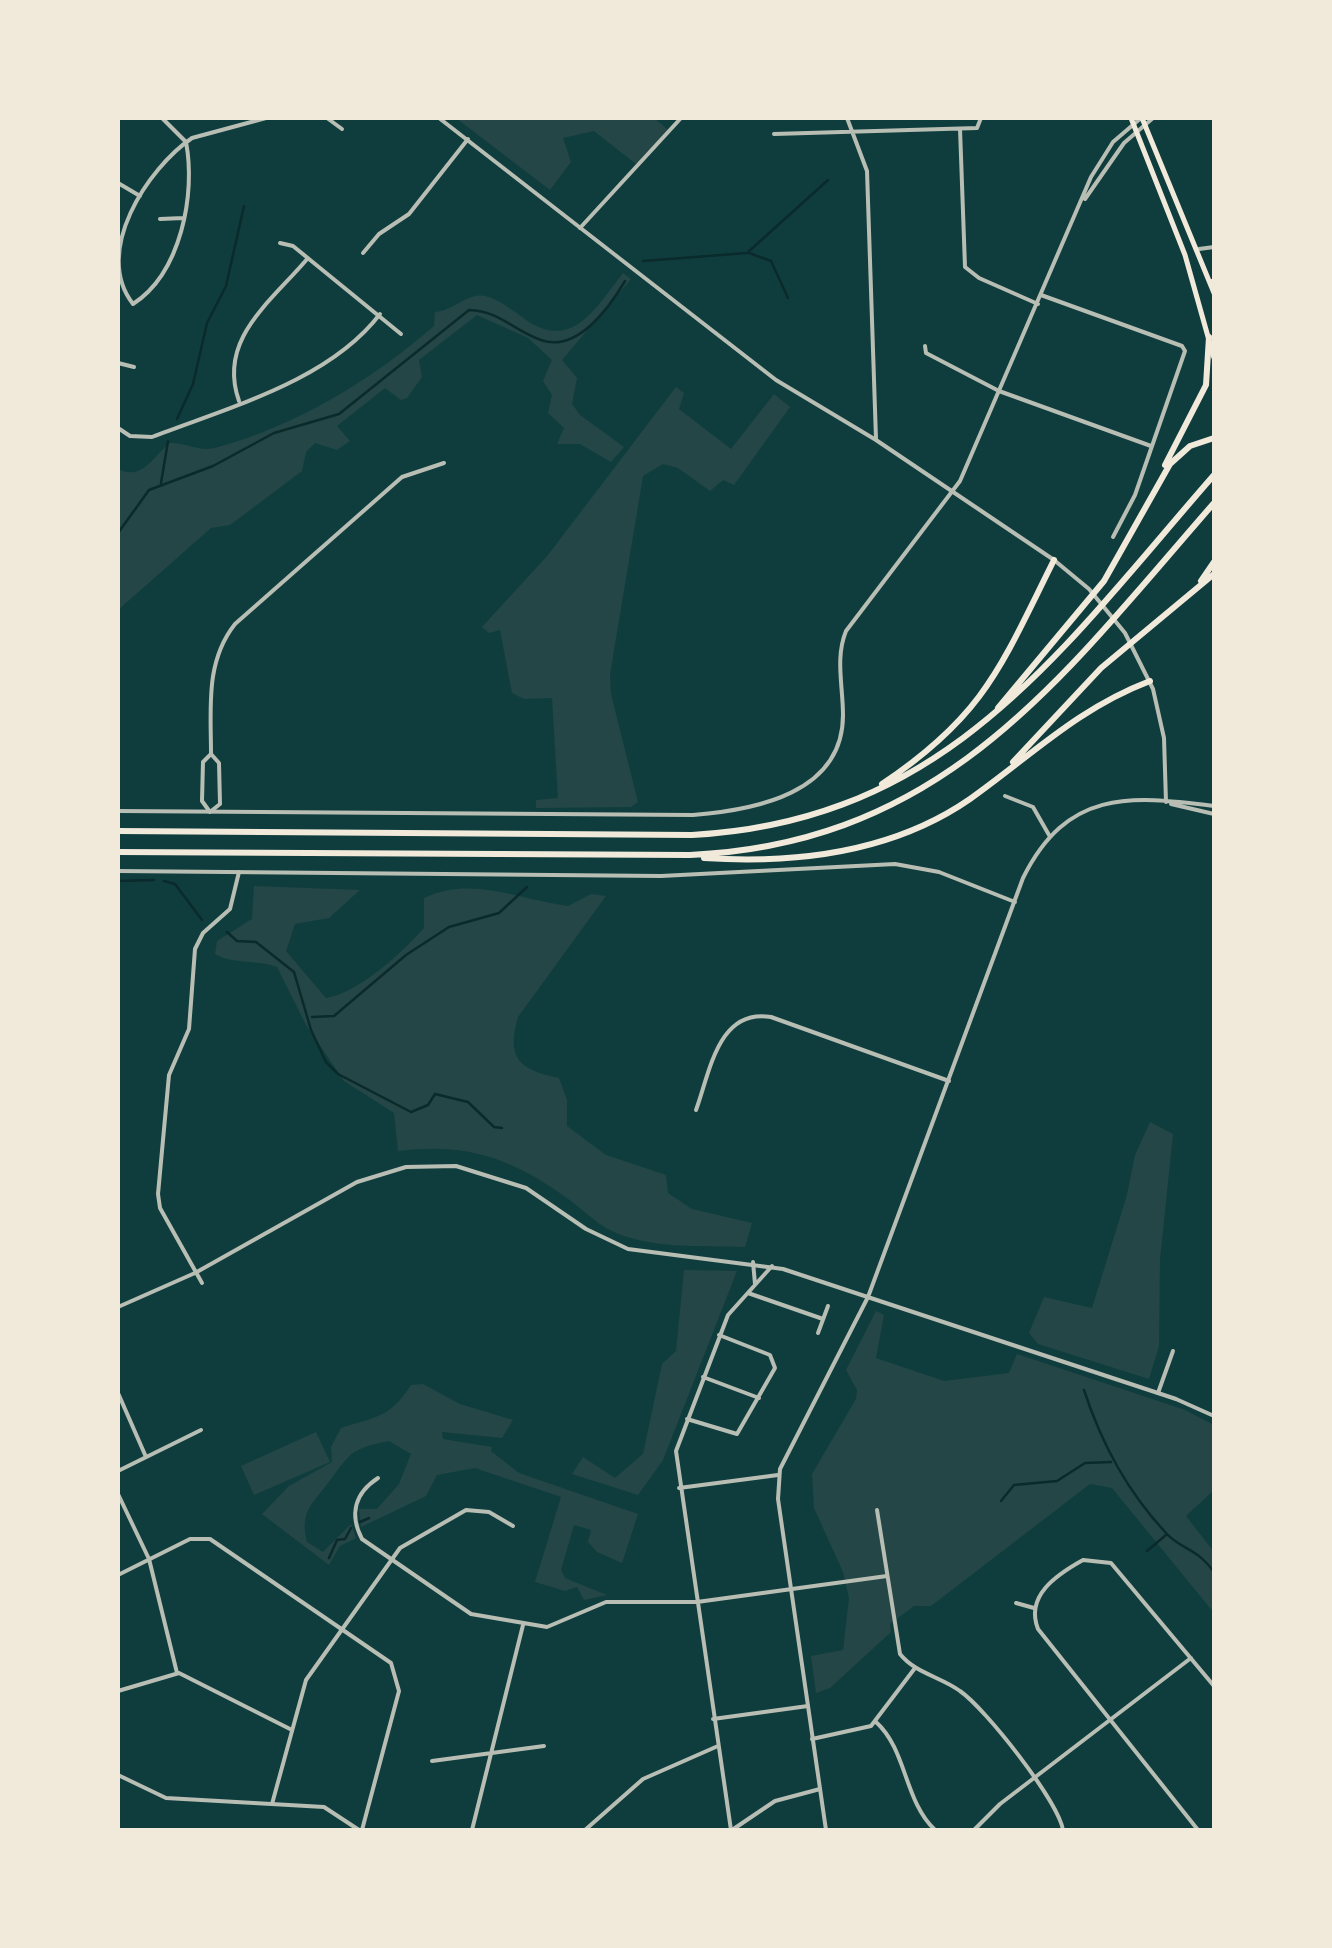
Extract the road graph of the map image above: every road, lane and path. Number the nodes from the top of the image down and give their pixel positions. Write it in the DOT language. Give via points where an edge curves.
graph roads {
  1 [pos="162,118"];
  2 [pos="266,118"];
  3 [pos="327,118"];
  4 [pos="440,118"];
  5 [pos="681,118"];
  6 [pos="847,118"];
  7 [pos="981,118"];
  8 [pos="1153,118"];
  9 [pos="1143,119"];
  10 [pos="1134,124"];
  11 [pos="342,129"];
  12 [pos="960,129"];
  13 [pos="853,132"];
  14 [pos="774,134"];
  15 [pos="468,139"];
  16 [pos="186,142"];
  17 [pos="118,183"];
  18 [pos="140,196"];
  19 [pos="183,218"];
  20 [pos="160,220"];
  21 [pos="580,228"];
  22 [pos="280,243"];
  23 [pos="1214,247"];
  24 [pos="1198,249"];
  25 [pos="364,253"];
  26 [pos="308,258"];
  27 [pos="119,264"];
  28 [pos="1213,288"];
  29 [pos="1041,296"];
  30 [pos="1038,304"];
  31 [pos="380,314"];
  32 [pos="401,334"];
  33 [pos="1209,337"];
  34 [pos="925,346"];
  35 [pos="1214,358"];
  36 [pos="118,362"];
  37 [pos="134,367"];
  38 [pos="999,392"];
  39 [pos="240,402"];
  40 [pos="118,428"];
  41 [pos="1214,438"];
  42 [pos="876,440"];
  43 [pos="1151,446"];
  44 [pos="444,463"];
  45 [pos="1214,474"];
  46 [pos="1161,477"];
  47 [pos="952,492"];
  48 [pos="1214,503"];
  49 [pos="1113,537"];
  50 [pos="1054,560"];
  51 [pos="1214,562"];
  52 [pos="1214,574"];
  53 [pos="1201,582"];
  54 [pos="1150,681"];
  55 [pos="976,731"];
  56 [pos="211,754"];
  57 [pos="1002,774"];
  58 [pos="1005,796"];
  59 [pos="859,798"];
  60 [pos="1166,802"];
  61 [pos="1214,806"];
  62 [pos="118,811"];
  63 [pos="210,812"];
  64 [pos="1214,814"];
  65 [pos="118,832"];
  66 [pos="1050,834"];
  67 [pos="118,852"];
  68 [pos="672,856"];
  69 [pos="118,871"];
  70 [pos="239,872"];
  71 [pos="1015,902"];
  72 [pos="949,1082"];
  73 [pos="696,1110"];
  74 [pos="753,1262"];
  75 [pos="772,1266"];
  76 [pos="196,1273"];
  77 [pos="202,1283"];
  78 [pos="755,1284"];
  79 [pos="748,1293"];
  80 [pos="868,1297"];
  81 [pos="118,1306"];
  82 [pos="828,1306"];
  83 [pos="823,1320"];
  84 [pos="818,1332"];
  85 [pos="719,1335"];
  86 [pos="1172,1351"];
  87 [pos="703,1376"];
  88 [pos="118,1392"];
  89 [pos="1158,1393"];
  90 [pos="759,1398"];
  91 [pos="1214,1416"];
  92 [pos="688,1419"];
  93 [pos="201,1430"];
  94 [pos="146,1457"];
  95 [pos="118,1472"];
  96 [pos="779,1475"];
  97 [pos="378,1478"];
  98 [pos="679,1488"];
  99 [pos="118,1494"];
  100 [pos="877,1510"];
  101 [pos="512,1526"];
  102 [pos="149,1560"];
  103 [pos="390,1561"];
  104 [pos="118,1575"];
  105 [pos="887,1576"];
  106 [pos="791,1590"];
  107 [pos="697,1602"];
  108 [pos="1016,1603"];
  109 [pos="1034,1608"];
  110 [pos="524,1625"];
  111 [pos="343,1628"];
  112 [pos="1191,1658"];
  113 [pos="914,1668"];
  114 [pos="177,1673"];
  115 [pos="1214,1686"];
  116 [pos="118,1691"];
  117 [pos="808,1706"];
  118 [pos="714,1720"];
  119 [pos="1109,1721"];
  120 [pos="876,1722"];
  121 [pos="290,1729"];
  122 [pos="812,1740"];
  123 [pos="719,1745"];
  124 [pos="544,1746"];
  125 [pos="493,1753"];
  126 [pos="432,1761"];
  127 [pos="118,1775"];
  128 [pos="1034,1779"];
  129 [pos="820,1789"];
  130 [pos="272,1804"];
  131 [pos="360,1830"];
  132 [pos="472,1830"];
  133 [pos="585,1830"];
  134 [pos="732,1830"];
  135 [pos="826,1830"];
  136 [pos="935,1830"];
  137 [pos="974,1830"];
  138 [pos="1063,1830"];
  139 [pos="1198,1830"];
  1 -- 16 [label="street"];
  2 -- 16 [label="street"];
  3 -- 11 [label="street"];
  4 -- 15 [label="street"];
  5 -- 21 [label="street"];
  6 -- 13 [label="street"];
  7 -- 12 [label="street" via="980,127"];
  8 -- 9 [label="street"];
  9 -- 10 [label="street"];
  9 -- 24 [label="main road"];
  10 -- 29 [label="street" via="1082,203"];
  10 -- 33 [label="main road"];
  12 -- 13 [label="street"];
  12 -- 30 [label="street" via="965,267"];
  13 -- 14 [label="street"];
  13 -- 42 [label="street" via="868,172"];
  15 -- 21 [label="street"];
  15 -- 25 [label="street" via="409,214"];
  16 -- 18 [label="street"];
  16 -- 19 [label="street" via="190,171"];
  17 -- 18 [label="street"];
  18 -- 27 [label="street"];
  19 -- 20 [label="street"];
  19 -- 27 [label="street" via="165,266 133,304"];
  21 -- 42 [label="street" via="776,380"];
  22 -- 26 [label="street"];
  23 -- 24 [label="street"];
  24 -- 28 [label="main road"];
  26 -- 31 [label="street"];
  26 -- 39 [label="street" via="236,345 231,372"];
  29 -- 30 [label="street"];
  29 -- 43 [label="street" via="1184,347"];
  30 -- 38 [label="street"];
  31 -- 32 [label="street"];
  31 -- 39 [label="street" via="346,352"];
  33 -- 35 [label="main road"];
  33 -- 46 [label="highway" via="1206,385"];
  34 -- 38 [label="street" via="926,353"];
  36 -- 37 [label="street"];
  38 -- 43 [label="street"];
  38 -- 47 [label="street"];
  39 -- 40 [label="street" via="152,437"];
  41 -- 46 [label="highway" via="1185,449"];
  42 -- 47 [label="street"];
  43 -- 49 [label="street"];
  44 -- 56 [label="street" via="402,477 235,624 213,668"];
  45 -- 55 [label="highway" via="1043,670"];
  46 -- 55 [label="highway" via="1084,608"];
  47 -- 50 [label="street"];
  47 -- 63 [label="street" via="851,622 840,661 840,744 821,774 795,792 747,808 693,815"];
  48 -- 68 [label="highway" via="1047,693 965,762 903,799 826,831 750,849"];
  50 -- 54 [label="street" via="1110,612"];
  50 -- 59 [label="highway" via="976,706 926,753"];
  51 -- 53 [label="highway"];
  52 -- 53 [label="highway"];
  53 -- 57 [label="highway" via="1080,688"];
  54 -- 57 [label="highway" via="1074,717"];
  54 -- 60 [label="street" via="1164,738"];
  55 -- 59 [label="highway"];
  56 -- 63 [label="street" via="202,762 202,801"];
  56 -- 63 [label="street" via="219,763 220,804"];
  57 -- 68 [label="highway" via="936,819 872,845 774,858"];
  58 -- 66 [label="street" via="1033,807"];
  59 -- 65 [label="highway" via="764,826 682,836"];
  60 -- 61 [label="street"];
  60 -- 64 [label="street"];
  60 -- 66 [label="street" via="1096,806"];
  62 -- 63 [label="street"];
  66 -- 71 [label="street"];
  67 -- 68 [label="highway"];
  69 -- 70 [label="street"];
  70 -- 71 [label="street" via="661,876 895,864 939,872"];
  70 -- 76 [label="street" via="230,909 195,948 189,1029 169,1076 158,1194"];
  71 -- 72 [label="street"];
  72 -- 73 [label="street" via="754,1016 734,1023 721,1040"];
  72 -- 80 [label="street"];
  74 -- 75 [label="street"];
  74 -- 76 [label="street" via="628,1249 506,1179 433,1165 356,1182"];
  74 -- 78 [label="street"];
  75 -- 78 [label="street"];
  75 -- 80 [label="street"];
  76 -- 77 [label="street"];
  76 -- 81 [label="street"];
  78 -- 79 [label="street"];
  79 -- 83 [label="street"];
  79 -- 85 [label="street"];
  80 -- 89 [label="street"];
  80 -- 96 [label="street"];
  82 -- 83 [label="street"];
  83 -- 84 [label="street"];
  85 -- 87 [label="street"];
  85 -- 90 [label="street" via="774,1360"];
  86 -- 89 [label="street"];
  87 -- 90 [label="street"];
  87 -- 92 [label="street"];
  88 -- 94 [label="street"];
  89 -- 91 [label="street"];
  90 -- 92 [label="street" via="734,1435"];
  92 -- 98 [label="street" via="676,1451"];
  93 -- 94 [label="street"];
  94 -- 95 [label="street"];
  96 -- 98 [label="street"];
  96 -- 106 [label="street"];
  97 -- 103 [label="street" via="360,1495 355,1522 367,1544"];
  98 -- 107 [label="street"];
  99 -- 102 [label="street"];
  100 -- 105 [label="street"];
  101 -- 103 [label="street" via="489,1512 466,1510 412,1538"];
  102 -- 104 [label="street"];
  102 -- 111 [label="street" via="190,1539 210,1538"];
  102 -- 114 [label="street"];
  103 -- 110 [label="street" via="471,1614"];
  103 -- 111 [label="street"];
  105 -- 106 [label="street"];
  105 -- 113 [label="street" via="897,1646"];
  106 -- 107 [label="street"];
  106 -- 117 [label="street"];
  107 -- 110 [label="street" via="606,1602 554,1626"];
  107 -- 118 [label="street"];
  108 -- 109 [label="street"];
  109 -- 112 [label="street" via="1045,1587 1093,1558 1118,1568"];
  109 -- 119 [label="street" via="1038,1629"];
  110 -- 125 [label="street"];
  111 -- 121 [label="street" via="306,1680"];
  111 -- 131 [label="street" via="385,1658 399,1684"];
  112 -- 115 [label="street"];
  112 -- 119 [label="street"];
  113 -- 120 [label="street"];
  113 -- 128 [label="street" via="972,1700"];
  114 -- 116 [label="street"];
  114 -- 121 [label="street"];
  117 -- 118 [label="street"];
  117 -- 122 [label="street"];
  118 -- 123 [label="street"];
  119 -- 128 [label="street"];
  119 -- 139 [label="street"];
  120 -- 122 [label="street"];
  120 -- 136 [label="street" via="889,1737 917,1809"];
  121 -- 130 [label="street"];
  122 -- 129 [label="street"];
  123 -- 133 [label="street" via="631,1786"];
  123 -- 134 [label="street"];
  124 -- 125 [label="street"];
  125 -- 126 [label="street"];
  125 -- 132 [label="street"];
  127 -- 130 [label="street" via="166,1798"];
  128 -- 137 [label="street"];
  128 -- 138 [label="street"];
  129 -- 134 [label="street" via="776,1801"];
  129 -- 135 [label="street"];
  130 -- 131 [label="street" via="324,1807"];
}
